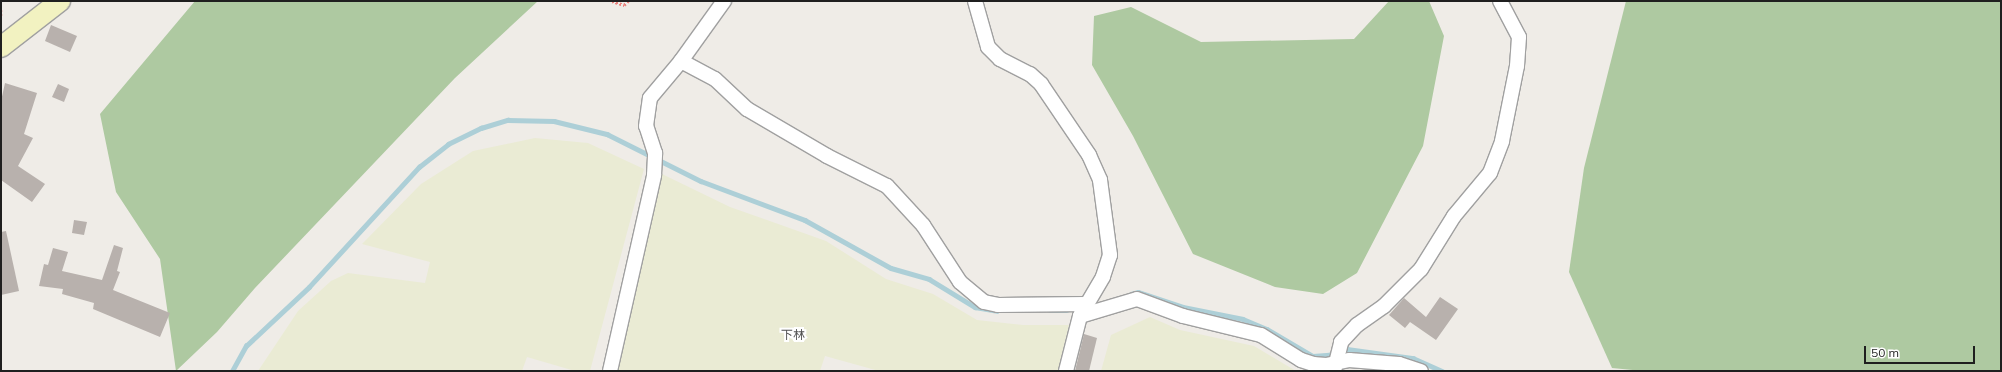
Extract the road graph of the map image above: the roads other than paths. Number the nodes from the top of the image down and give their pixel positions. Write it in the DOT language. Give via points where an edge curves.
graph roads {
  1 [pos="60,1"];
  2 [pos="724,1"];
  3 [pos="975,1"];
  4 [pos="1500,1"];
  5 [pos="38,7"];
  6 [pos="1,47"];
  7 [pos="681,61"];
  8 [pos="1083,310"];
  9 [pos="1337,359"];
  10 [pos="610,371"];
  11 [pos="1066,371"];
  12 [pos="1421,371"];
  1 -- 5 [label="street"];
  2 -- 7 [label="street"];
  3 -- 8 [label="street" via="988,47 1000,59 1030,74 1041,84 1089,155 1100,180 1110,255 1103,277"];
  4 -- 9 [label="street" via="1519,37 1519,44 1502,141 1490,173 1454,216 1421,269 1384,306 1357,325"];
  5 -- 6 [label="street"];
  7 -- 8 [label="street" via="715,79 747,108 826,156 886,186 923,225 960,282 984,302"];
  7 -- 10 [label="street" via="650,98 646,126 654,157 654,175"];
  8 -- 9 [label="street" via="1137,299 1183,316 1261,335 1301,360 1326,365"];
  8 -- 11 [label="street"];
  9 -- 12 [label="street" via="1399,364"];
}
